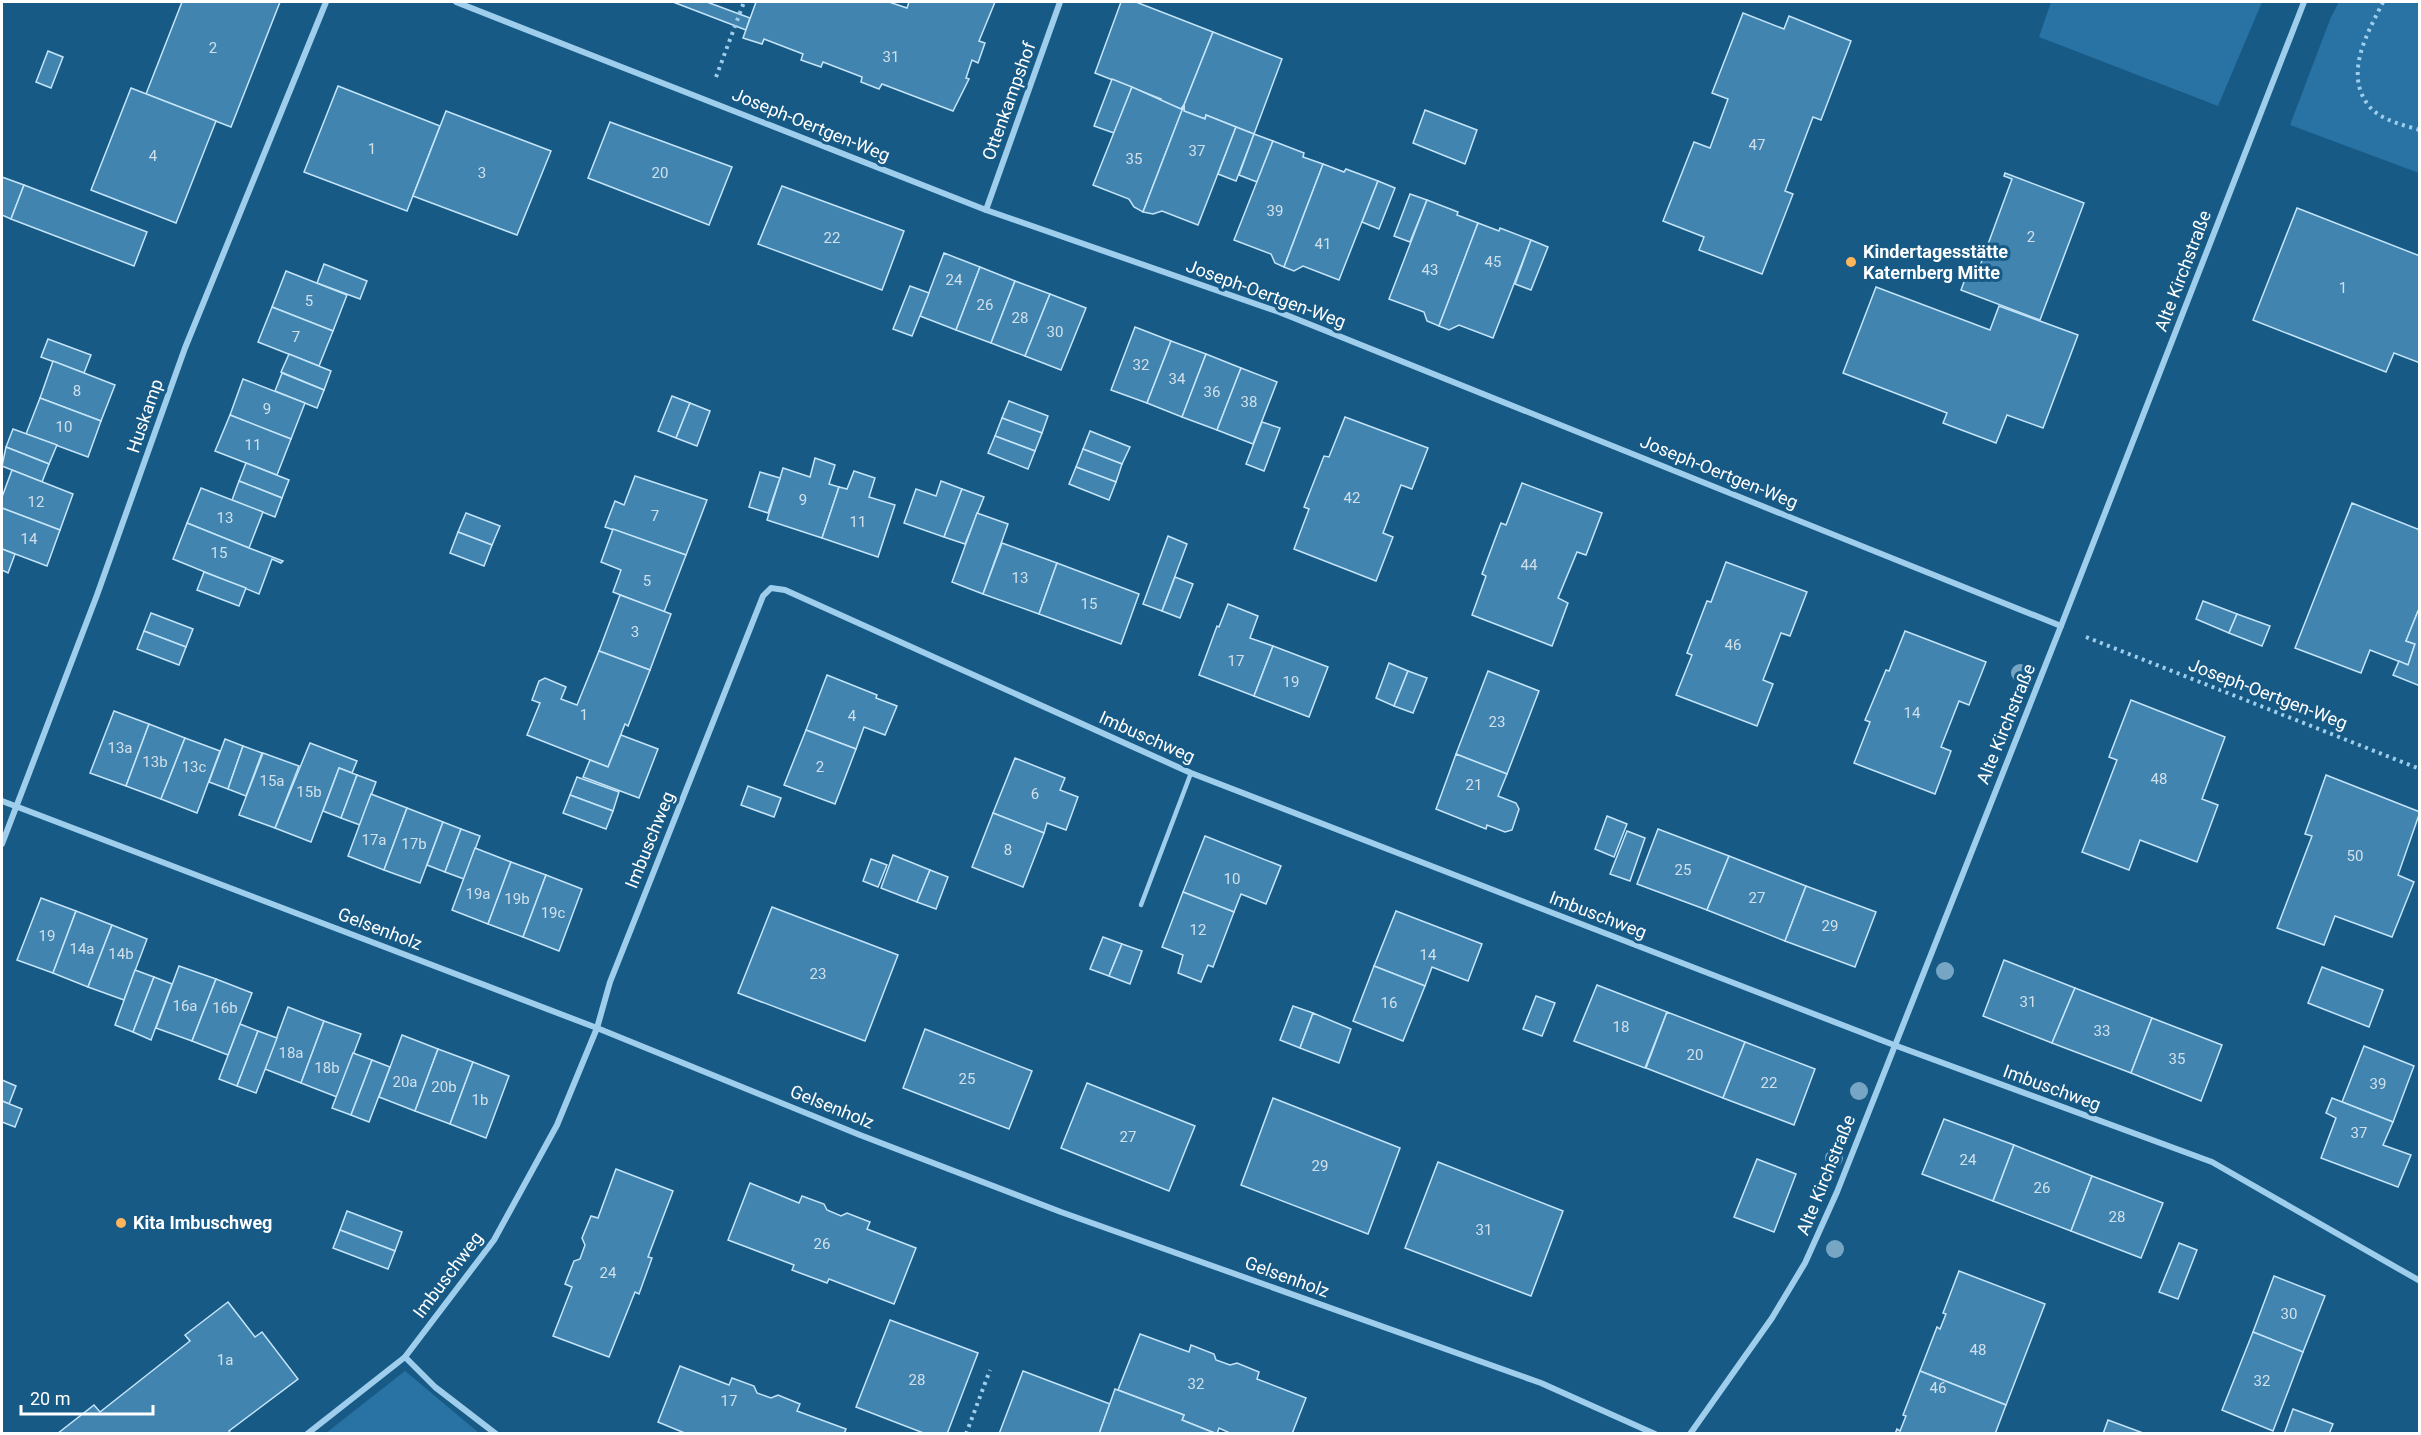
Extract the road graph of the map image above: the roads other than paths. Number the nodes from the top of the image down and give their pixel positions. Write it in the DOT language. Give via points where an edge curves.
graph roads {
  1 [pos="326,2"];
  2 [pos="456,2"];
  3 [pos="1060,2"];
  4 [pos="2304,2"];
  5 [pos="986,210"];
  6 [pos="2061,626"];
  7 [pos="1191,773"];
  8 [pos="2,801"];
  9 [pos="17,807"];
  10 [pos="2,844"];
  11 [pos="1141,905"];
  12 [pos="597,1028"];
  13 [pos="1894,1045"];
  14 [pos="2420,1281"];
  15 [pos="405,1357"];
  16 [pos="307,1434"];
  17 [pos="496,1434"];
  18 [pos="1655,1434"];
  19 [pos="1690,1434"];
  1 -- 9 [label="street, Huskamp" via="185,348"];
  2 -- 5 [label="street, Joseph-Oertgen-Weg"];
  3 -- 5 [label="street, Ottenkampshof"];
  4 -- 6 [label="street, Alte Kirchstraße"];
  5 -- 6 [label="street, Joseph-Oertgen-Weg" via="1279,312"];
  6 -- 13 [label="street, Alte Kirchstraße"];
  7 -- 11 [label="lane"];
  7 -- 12 [label="street, Imbuschweg" via="785,590 771,588 763,596 610,982"];
  7 -- 13 [label="street, Imbuschweg"];
  8 -- 9 [label="street, Gelsenholz"];
  9 -- 10 [label="street, Huskamp"];
  9 -- 12 [label="street, Gelsenholz"];
  12 -- 15 [label="street, Imbuschweg" via="557,1125 494,1240"];
  12 -- 18 [label="street, Gelsenholz" via="1061,1212 1541,1383"];
  13 -- 14 [label="street, Imbuschweg" via="2212,1162"];
  13 -- 19 [label="street, Alte Kirchstraße" via="1805,1263 1772,1318"];
  15 -- 16 [label="street, Imbuschweg"];
  15 -- 17 [label="street" via="435,1387"];
}
